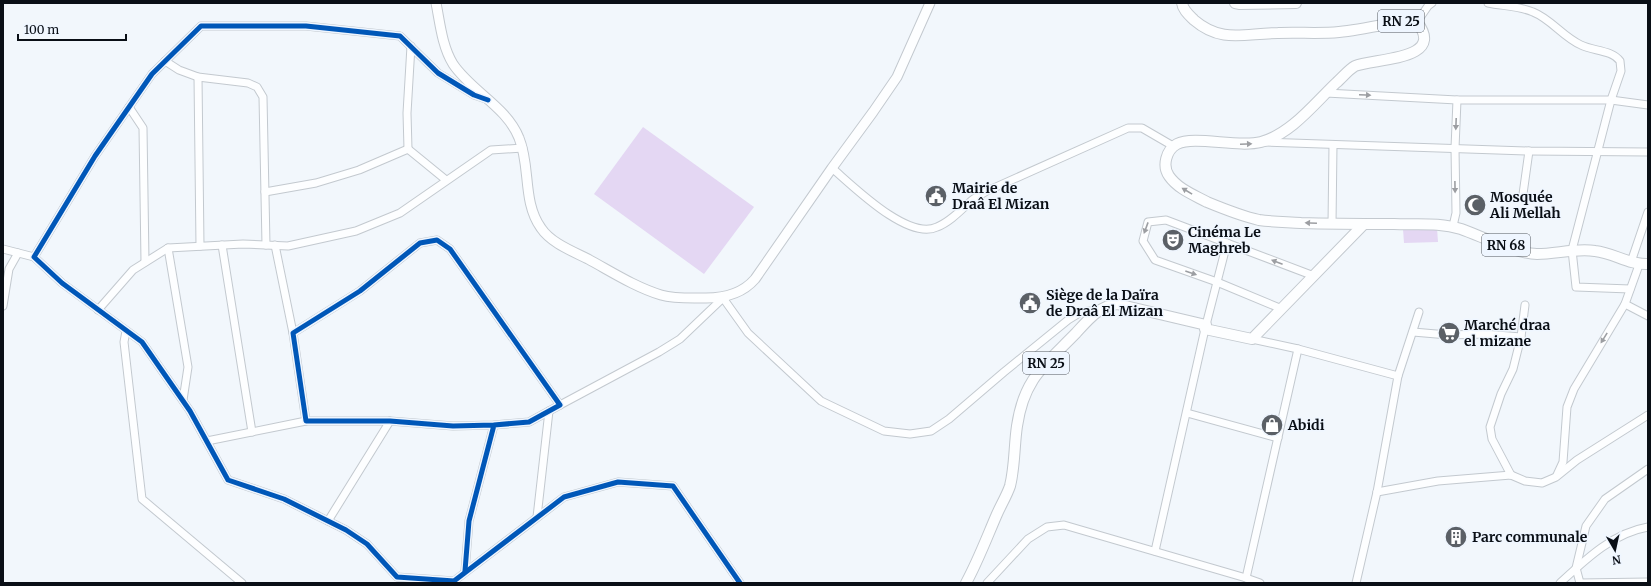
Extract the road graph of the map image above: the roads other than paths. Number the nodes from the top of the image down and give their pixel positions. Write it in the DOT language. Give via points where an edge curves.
graph roads {
  1 [pos="436,3"];
  2 [pos="930,3"];
  3 [pos="1182,3"];
  4 [pos="1235,3"];
  5 [pos="1296,3"];
  6 [pos="1488,3"];
  7 [pos="1430,4"];
  8 [pos="1417,22"];
  9 [pos="411,46"];
  10 [pos="165,61"];
  11 [pos="198,77"];
  12 [pos="1326,93"];
  13 [pos="488,100"];
  14 [pos="1457,100"];
  15 [pos="1611,100"];
  16 [pos="1648,105"];
  17 [pos="129,107"];
  18 [pos="1262,142"];
  19 [pos="1333,145"];
  20 [pos="1173,146"];
  21 [pos="523,148"];
  22 [pos="1455,148"];
  23 [pos="408,149"];
  24 [pos="1529,151"];
  25 [pos="1599,151"];
  26 [pos="1648,152"];
  27 [pos="832,168"];
  28 [pos="446,180"];
  29 [pos="265,192"];
  30 [pos="1523,194"];
  31 [pos="1648,212"];
  32 [pos="1332,224"];
  33 [pos="1364,224"];
  34 [pos="1453,226"];
  35 [pos="1227,242"];
  36 [pos="222,245"];
  37 [pos="266,245"];
  38 [pos="200,246"];
  39 [pos="275,246"];
  40 [pos="168,248"];
  41 [pos="3,249"];
  42 [pos="1572,250"];
  43 [pos="18,253"];
  44 [pos="34,258"];
  45 [pos="145,262"];
  46 [pos="1639,264"];
  47 [pos="1314,276"];
  48 [pos="1217,282"];
  49 [pos="1630,289"];
  50 [pos="723,298"];
  51 [pos="1625,304"];
  52 [pos="1525,305"];
  53 [pos="3,306"];
  54 [pos="1282,309"];
  55 [pos="98,310"];
  56 [pos="1100,310"];
  57 [pos="1419,312"];
  58 [pos="1648,316"];
  59 [pos="1206,327"];
  60 [pos="126,331"];
  61 [pos="1413,332"];
  62 [pos="293,333"];
  63 [pos="1521,337"];
  64 [pos="1252,339"];
  65 [pos="1298,349"];
  66 [pos="1398,376"];
  67 [pos="183,400"];
  68 [pos="560,406"];
  69 [pos="549,411"];
  70 [pos="1187,413"];
  71 [pos="1648,415"];
  72 [pos="306,421"];
  73 [pos="390,421"];
  74 [pos="494,425"];
  75 [pos="252,432"];
  76 [pos="1278,438"];
  77 [pos="207,441"];
  78 [pos="1648,469"];
  79 [pos="1511,475"];
  80 [pos="1556,477"];
  81 [pos="1377,492"];
  82 [pos="537,517"];
  83 [pos="328,521"];
  84 [pos="1648,527"];
  85 [pos="1155,551"];
  86 [pos="1576,568"];
  87 [pos="466,571"];
  88 [pos="1246,578"];
  89 [pos="1648,582"];
  90 [pos="242,583"];
  91 [pos="740,583"];
  92 [pos="966,583"];
  93 [pos="987,583"];
  94 [pos="1258,583"];
  95 [pos="1356,583"];
  96 [pos="1560,583"];
  97 [pos="1580,583"];
  1 -- 13 [label="main road" via="442,38 453,63"];
  2 -- 27 [label="main road" via="897,77"];
  3 -- 8 [label="main road, RN 25" via="1189,16 1200,25 1224,36 1236,37 1277,33 1337,33 1408,20"];
  4 -- 5 [label="main road"];
  6 -- 15 [label="street" via="1539,14 1570,39 1618,58 1622,68"];
  7 -- 8 [label="street"];
  8 -- 12 [label="main road, RN 25" via="1424,36 1416,51 1355,66"];
  9 -- 10 [label="street" via="400,36 306,26 201,26"];
  9 -- 13 [label="street" via="438,73 474,95"];
  9 -- 23 [label="street" via="407,113"];
  10 -- 11 [label="street"];
  10 -- 17 [label="street" via="152,74"];
  11 -- 29 [label="street" via="248,83 258,87 263,97"];
  11 -- 38 [label="street"];
  12 -- 14 [label="street, one-way"];
  12 -- 18 [label="main road, RN 25" via="1291,126"];
  13 -- 21 [label="main road" via="513,126"];
  14 -- 15 [label="street"];
  14 -- 22 [label="street, one-way"];
  15 -- 16 [label="street"];
  15 -- 25 [label="street"];
  17 -- 44 [label="street" via="95,156"];
  17 -- 45 [label="street" via="143,128"];
  18 -- 19 [label="street"];
  20 -- 18 [label="main road, RN 25, one-way" via="1192,140 1236,144"];
  19 -- 22 [label="street"];
  19 -- 32 [label="street"];
  20 -- 27 [label="street" via="1142,128 1128,128 987,191 938,227 926,230 909,226 891,216"];
  32 -- 20 [label="main road, one-way" via="1260,220 1220,208 1178,186 1170,178 1166,170 1168,153"];
  21 -- 28 [label="street" via="491,150"];
  21 -- 50 [label="main road" via="530,207 547,236 635,284 662,295"];
  22 -- 24 [label="street"];
  22 -- 34 [label="street, one-way" via="1456,213"];
  23 -- 28 [label="street"];
  23 -- 29 [label="street" via="359,170 316,183"];
  24 -- 25 [label="street"];
  24 -- 30 [label="street"];
  25 -- 26 [label="street"];
  25 -- 42 [label="street"];
  27 -- 50 [label="main road" via="755,279 738,292"];
  28 -- 39 [label="street" via="400,213 356,231 288,246"];
  29 -- 37 [label="street"];
  31 -- 46 [label="street"];
  32 -- 33 [label="main road"];
  33 -- 34 [label="main road, RN 68"];
  33 -- 47 [label="main road"];
  34 -- 42 [label="main road, RN 68" via="1527,253 1544,254"];
  47 -- 35 [label="street, one-way"];
  35 -- 48 [label="street"];
  35 -- 48 [label="street, one-way" via="1166,220 1148,222 1144,232 1143,241 1155,260"];
  36 -- 37 [label="street"];
  36 -- 38 [label="street"];
  36 -- 75 [label="street"];
  37 -- 39 [label="street"];
  38 -- 40 [label="street"];
  39 -- 62 [label="street"];
  40 -- 45 [label="street"];
  40 -- 67 [label="street" via="188,367"];
  41 -- 43 [label="street"];
  42 -- 46 [label="main road, RN 68" via="1602,252"];
  42 -- 49 [label="street" via="1576,287"];
  43 -- 44 [label="street"];
  43 -- 53 [label="street" via="9,269"];
  44 -- 55 [label="street"];
  45 -- 55 [label="street" via="133,270"];
  46 -- 49 [label="street"];
  47 -- 54 [label="main road"];
  48 -- 54 [label="street"];
  48 -- 59 [label="street"];
  49 -- 51 [label="street"];
  50 -- 56 [label="street" via="748,333 821,400 884,431 910,434 931,431 949,419 1080,312"];
  50 -- 68 [label="street" via="680,339"];
  51 -- 58 [label="street"];
  51 -- 80 [label="street, one-way" via="1574,389 1568,406 1563,462"];
  52 -- 63 [label="street"];
  54 -- 64 [label="main road"];
  55 -- 60 [label="street"];
  56 -- 59 [label="main road, RN 25" via="1108,305 1117,304"];
  56 -- 92 [label="main road, RN 25" via="1044,365 1025,394 1017,426 1009,488"];
  57 -- 61 [label="street"];
  59 -- 64 [label="main road, RN 25"];
  59 -- 70 [label="street"];
  60 -- 67 [label="street" via="142,342"];
  60 -- 90 [label="street" via="124,342 142,499"];
  61 -- 63 [label="street"];
  61 -- 66 [label="street"];
  62 -- 68 [label="street" via="360,291 420,243 437,240 450,249"];
  62 -- 72 [label="street"];
  63 -- 79 [label="street" via="1513,369 1490,427 1492,439"];
  64 -- 65 [label="street"];
  65 -- 66 [label="street"];
  65 -- 76 [label="street"];
  66 -- 81 [label="street"];
  67 -- 77 [label="street"];
  68 -- 69 [label="street"];
  69 -- 74 [label="street" via="529,422"];
  69 -- 82 [label="street"];
  70 -- 76 [label="street"];
  70 -- 85 [label="street"];
  71 -- 80 [label="street" via="1577,460"];
  72 -- 73 [label="street"];
  72 -- 75 [label="street"];
  73 -- 74 [label="street" via="454,426"];
  73 -- 83 [label="street"];
  74 -- 87 [label="street" via="469,521"];
  75 -- 77 [label="street"];
  76 -- 88 [label="street"];
  77 -- 83 [label="street" via="228,480 284,499"];
  78 -- 86 [label="street" via="1605,499 1586,526"];
  79 -- 80 [label="street" via="1525,481 1542,483"];
  79 -- 81 [label="street" via="1438,481"];
  81 -- 95 [label="street"];
  82 -- 87 [label="street"];
  82 -- 91 [label="street" via="564,497 618,482 673,486"];
  83 -- 87 [label="street" via="367,544 397,577 454,581"];
  84 -- 86 [label="street" via="1616,538"];
  85 -- 88 [label="street"];
  85 -- 93 [label="street" via="1064,525 1047,527 1028,539"];
  86 -- 96 [label="street"];
  86 -- 97 [label="street"];
  88 -- 94 [label="street"];
  89 -- 97 [label="street"];
}
